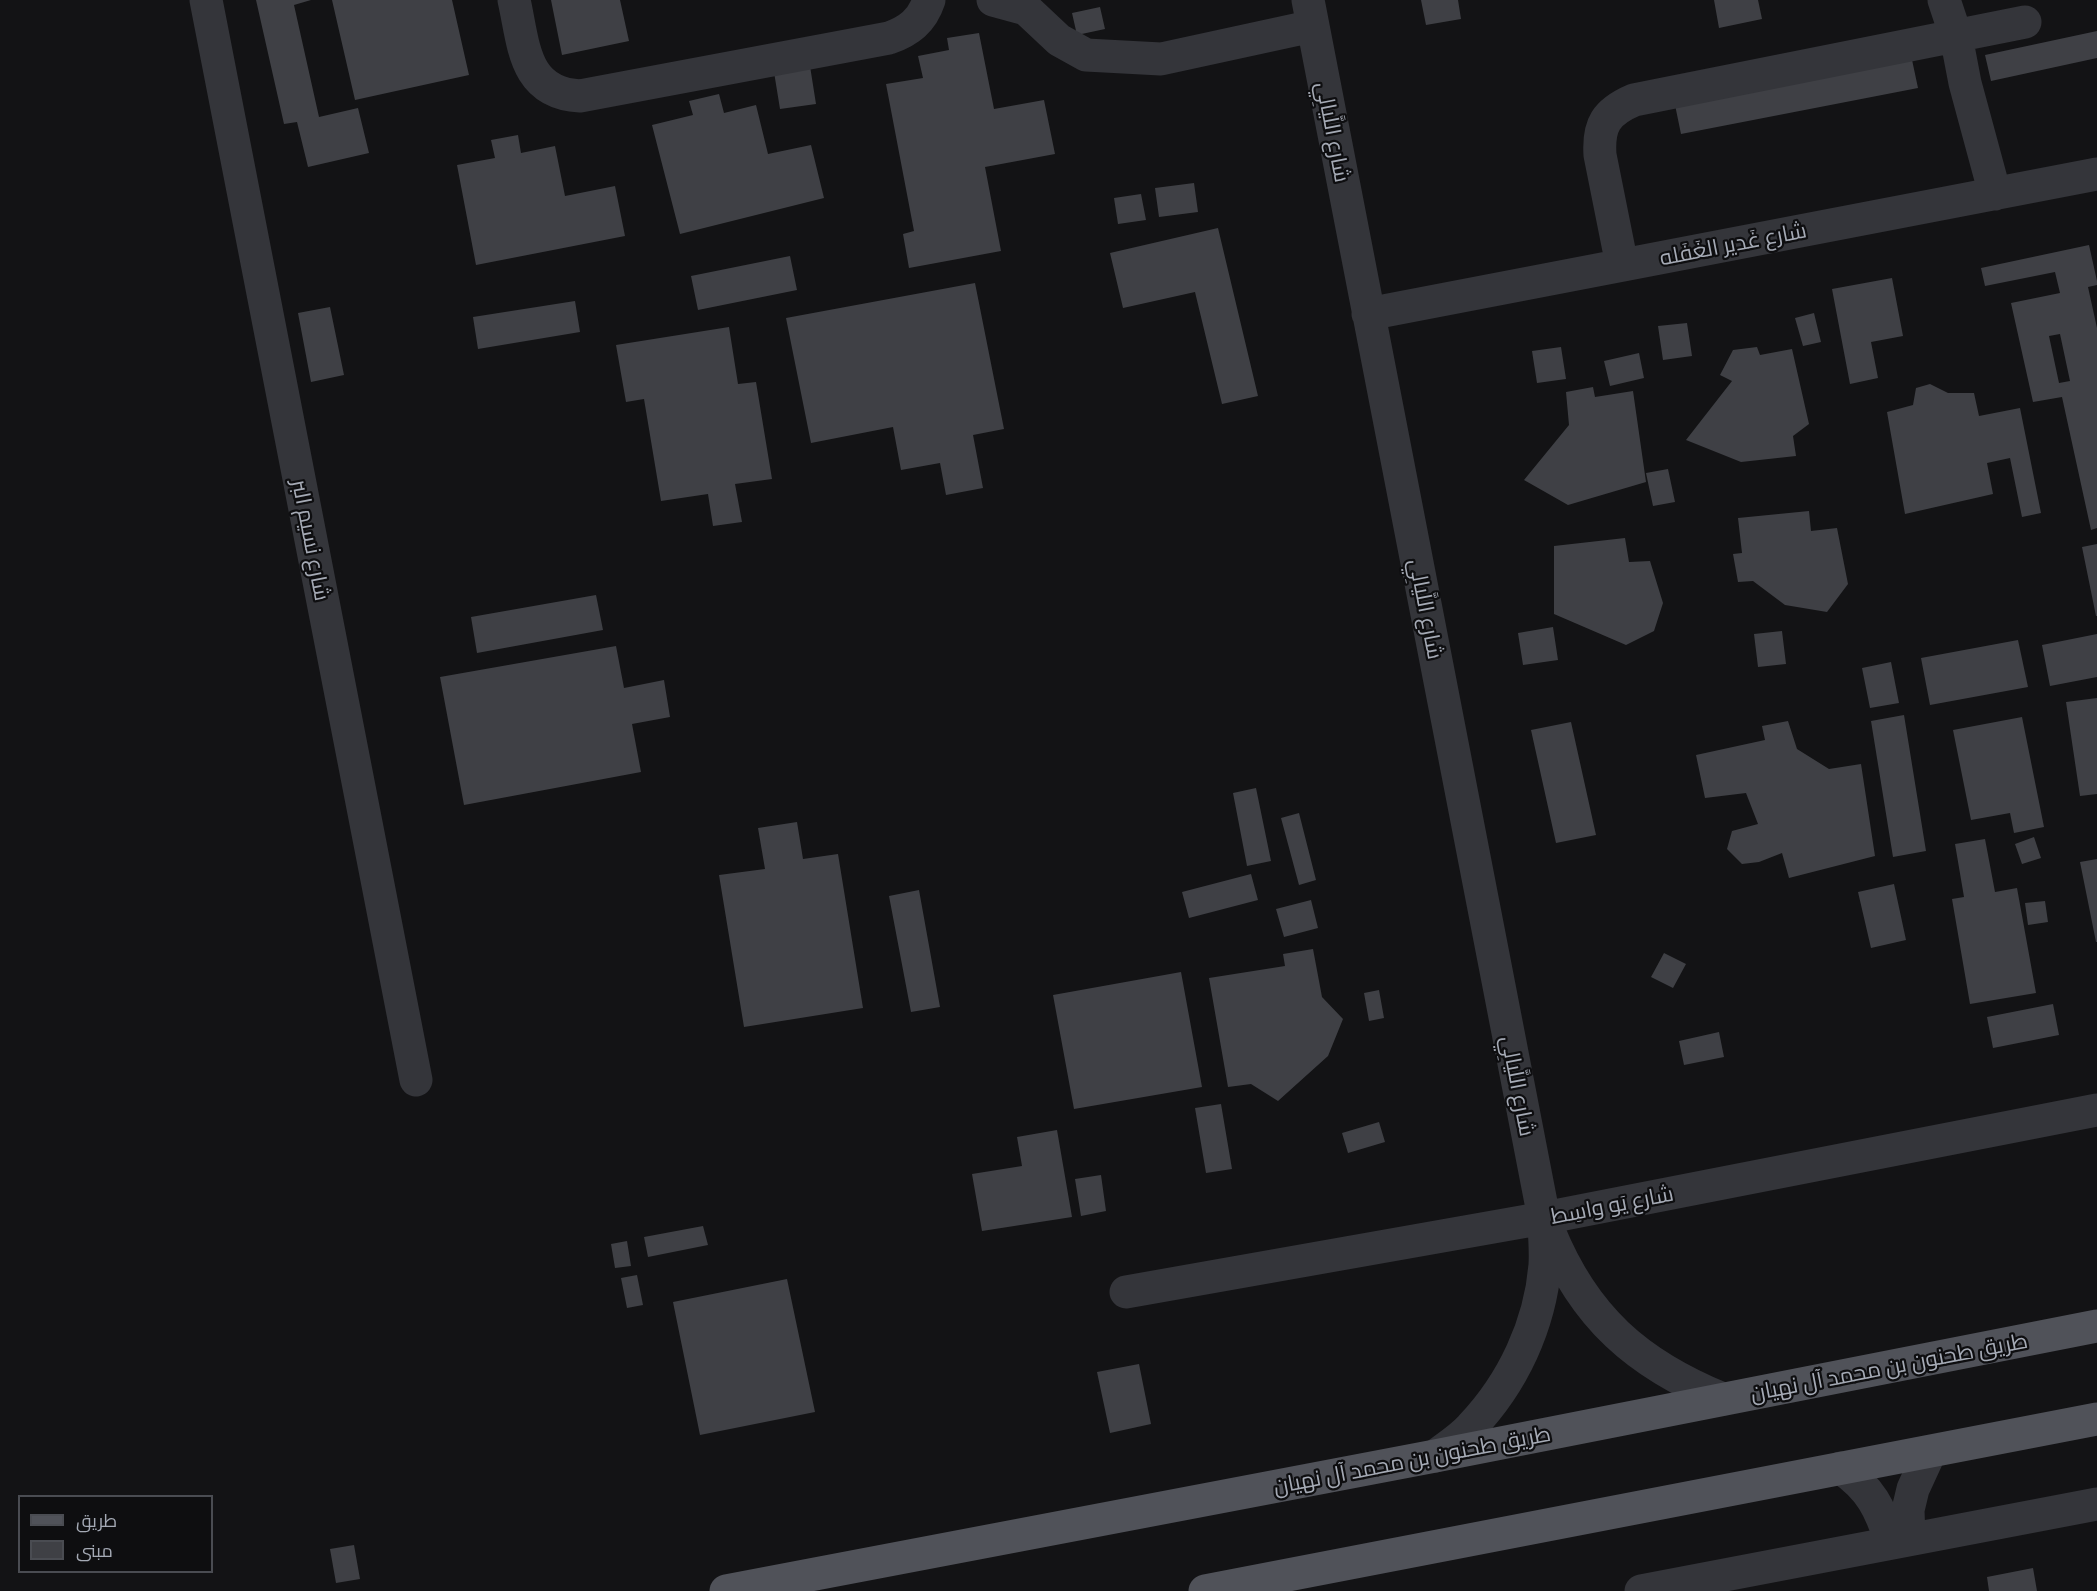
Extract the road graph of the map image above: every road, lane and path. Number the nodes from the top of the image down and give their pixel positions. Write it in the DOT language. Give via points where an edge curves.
graph roads {
  1 [pos="206,0"];
  2 [pos="514,0"];
  3 [pos="929,0"];
  4 [pos="993,0"];
  5 [pos="1944,0"];
  6 [pos="1310,13"];
  7 [pos="2025,22"];
  8 [pos="1956,36"];
  9 [pos="2097,174"];
  10 [pos="1995,194"];
  11 [pos="1622,265"];
  12 [pos="1368,314"];
  13 [pos="416,1080"];
  14 [pos="2097,1110"];
  15 [pos="1544,1218"];
  16 [pos="1126,1292"];
  17 [pos="2097,1326"];
  18 [pos="1723,1399"];
  19 [pos="2097,1419"];
  20 [pos="1930,1452"];
  21 [pos="1436,1456"];
  22 [pos="1841,1468"];
  23 [pos="2097,1504"];
  24 [pos="1900,1541"];
  25 [pos="726,1591"];
  26 [pos="1205,1591"];
  27 [pos="1641,1591"];
  1 -- 13 [label="street, شارع نسيم البر"];
  2 -- 3 [label="street" via="532,70 552,90 580,96 889,38 916,24"];
  4 -- 6 [label="street" via="1026,9 1059,40 1086,55 1161,59"];
  5 -- 8 [label="street"];
  6 -- 12 [label="street, شارع اللَّيالِي"];
  7 -- 8 [label="street"];
  8 -- 10 [label="street"];
  8 -- 11 [label="street" via="1634,100 1617,107 1605,120 1599,138"];
  9 -- 10 [label="street, شارع غَدير الغَفَله"];
  10 -- 11 [label="street, شارع غَدير الغَفَله"];
  11 -- 12 [label="street, شارع غَدير الغَفَله"];
  12 -- 15 [label="street, شارع اللَّيالِي"];
  14 -- 15 [label="street, شارع يَو واسِط"];
  15 -- 16 [label="street, شارع يَو واسِط"];
  15 -- 18 [label="street, شارع اللَّيالِي" via="1576,1286 1599,1316 1655,1366"];
  15 -- 21 [label="street, شارع اللَّيالِي" via="1545,1264 1537,1309 1522,1352 1493,1401 1470,1428"];
  17 -- 18 [label="main road, طريق طحنون بن محمد آل نهيان"];
  18 -- 21 [label="main road, طريق طحنون بن محمد آل نهيان"];
  19 -- 20 [label="main road"];
  20 -- 22 [label="main road"];
  20 -- 24 [label="street"];
  21 -- 25 [label="main road, طريق طحنون بن محمد آل نهيان"];
  22 -- 24 [label="street" via="1872,1496"];
  22 -- 26 [label="main road"];
  23 -- 24 [label="street"];
  24 -- 27 [label="street"];
}
